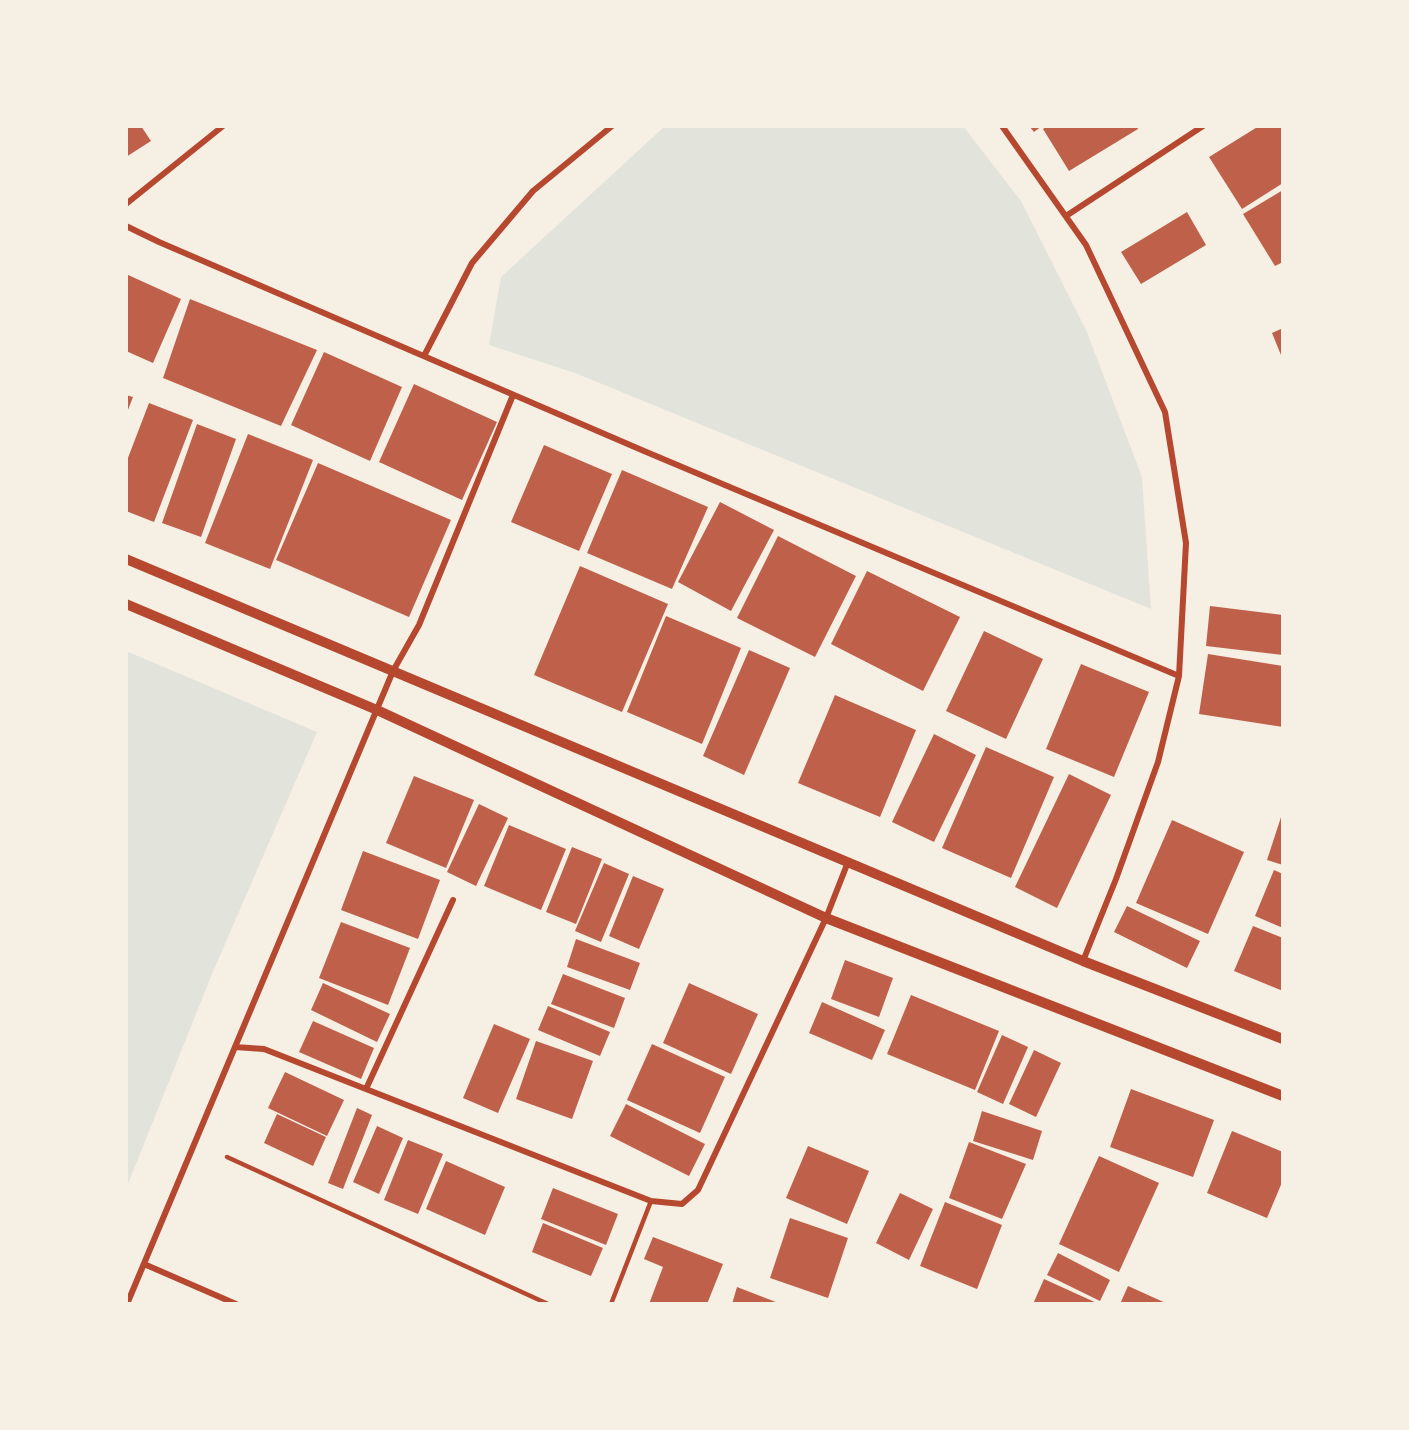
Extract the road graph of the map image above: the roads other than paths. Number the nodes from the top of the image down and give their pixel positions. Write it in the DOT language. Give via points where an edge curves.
graph roads {
  1 [pos="223,126"];
  2 [pos="612,126"];
  3 [pos="1002,126"];
  4 [pos="1203,126"];
  5 [pos="126,204"];
  6 [pos="1066,216"];
  7 [pos="126,226"];
  8 [pos="424,356"];
  9 [pos="513,394"];
  10 [pos="126,559"];
  11 [pos="126,604"];
  12 [pos="393,671"];
  13 [pos="1179,676"];
  14 [pos="377,710"];
  15 [pos="848,862"];
  16 [pos="453,900"];
  17 [pos="826,918"];
  18 [pos="1083,961"];
  19 [pos="1283,1039"];
  20 [pos="235,1047"];
  21 [pos="366,1089"];
  22 [pos="1283,1096"];
  23 [pos="227,1157"];
  24 [pos="651,1201"];
  25 [pos="144,1264"];
  26 [pos="127,1304"];
  27 [pos="236,1304"];
  28 [pos="548,1304"];
  29 [pos="611,1304"];
  1 -- 5 [label="street"];
  2 -- 8 [label="street" via="533,191 472,263"];
  3 -- 6 [label="street"];
  4 -- 6 [label="street"];
  6 -- 13 [label="street" via="1086,245 1165,412 1186,543"];
  7 -- 8 [label="street"];
  8 -- 9 [label="street"];
  9 -- 12 [label="street" via="419,625"];
  9 -- 13 [label="street"];
  10 -- 12 [label="street"];
  11 -- 14 [label="street"];
  12 -- 14 [label="street"];
  12 -- 15 [label="street"];
  13 -- 18 [label="street" via="1158,762"];
  14 -- 17 [label="street"];
  14 -- 20 [label="street"];
  15 -- 17 [label="street"];
  15 -- 18 [label="street"];
  16 -- 21 [label="street"];
  17 -- 22 [label="street"];
  17 -- 24 [label="street" via="698,1190 682,1204"];
  18 -- 19 [label="street"];
  20 -- 21 [label="street" via="264,1049"];
  20 -- 25 [label="street"];
  21 -- 24 [label="street"];
  23 -- 28 [label="lane"];
  24 -- 29 [label="lane"];
  25 -- 26 [label="street"];
  25 -- 27 [label="street"];
}
